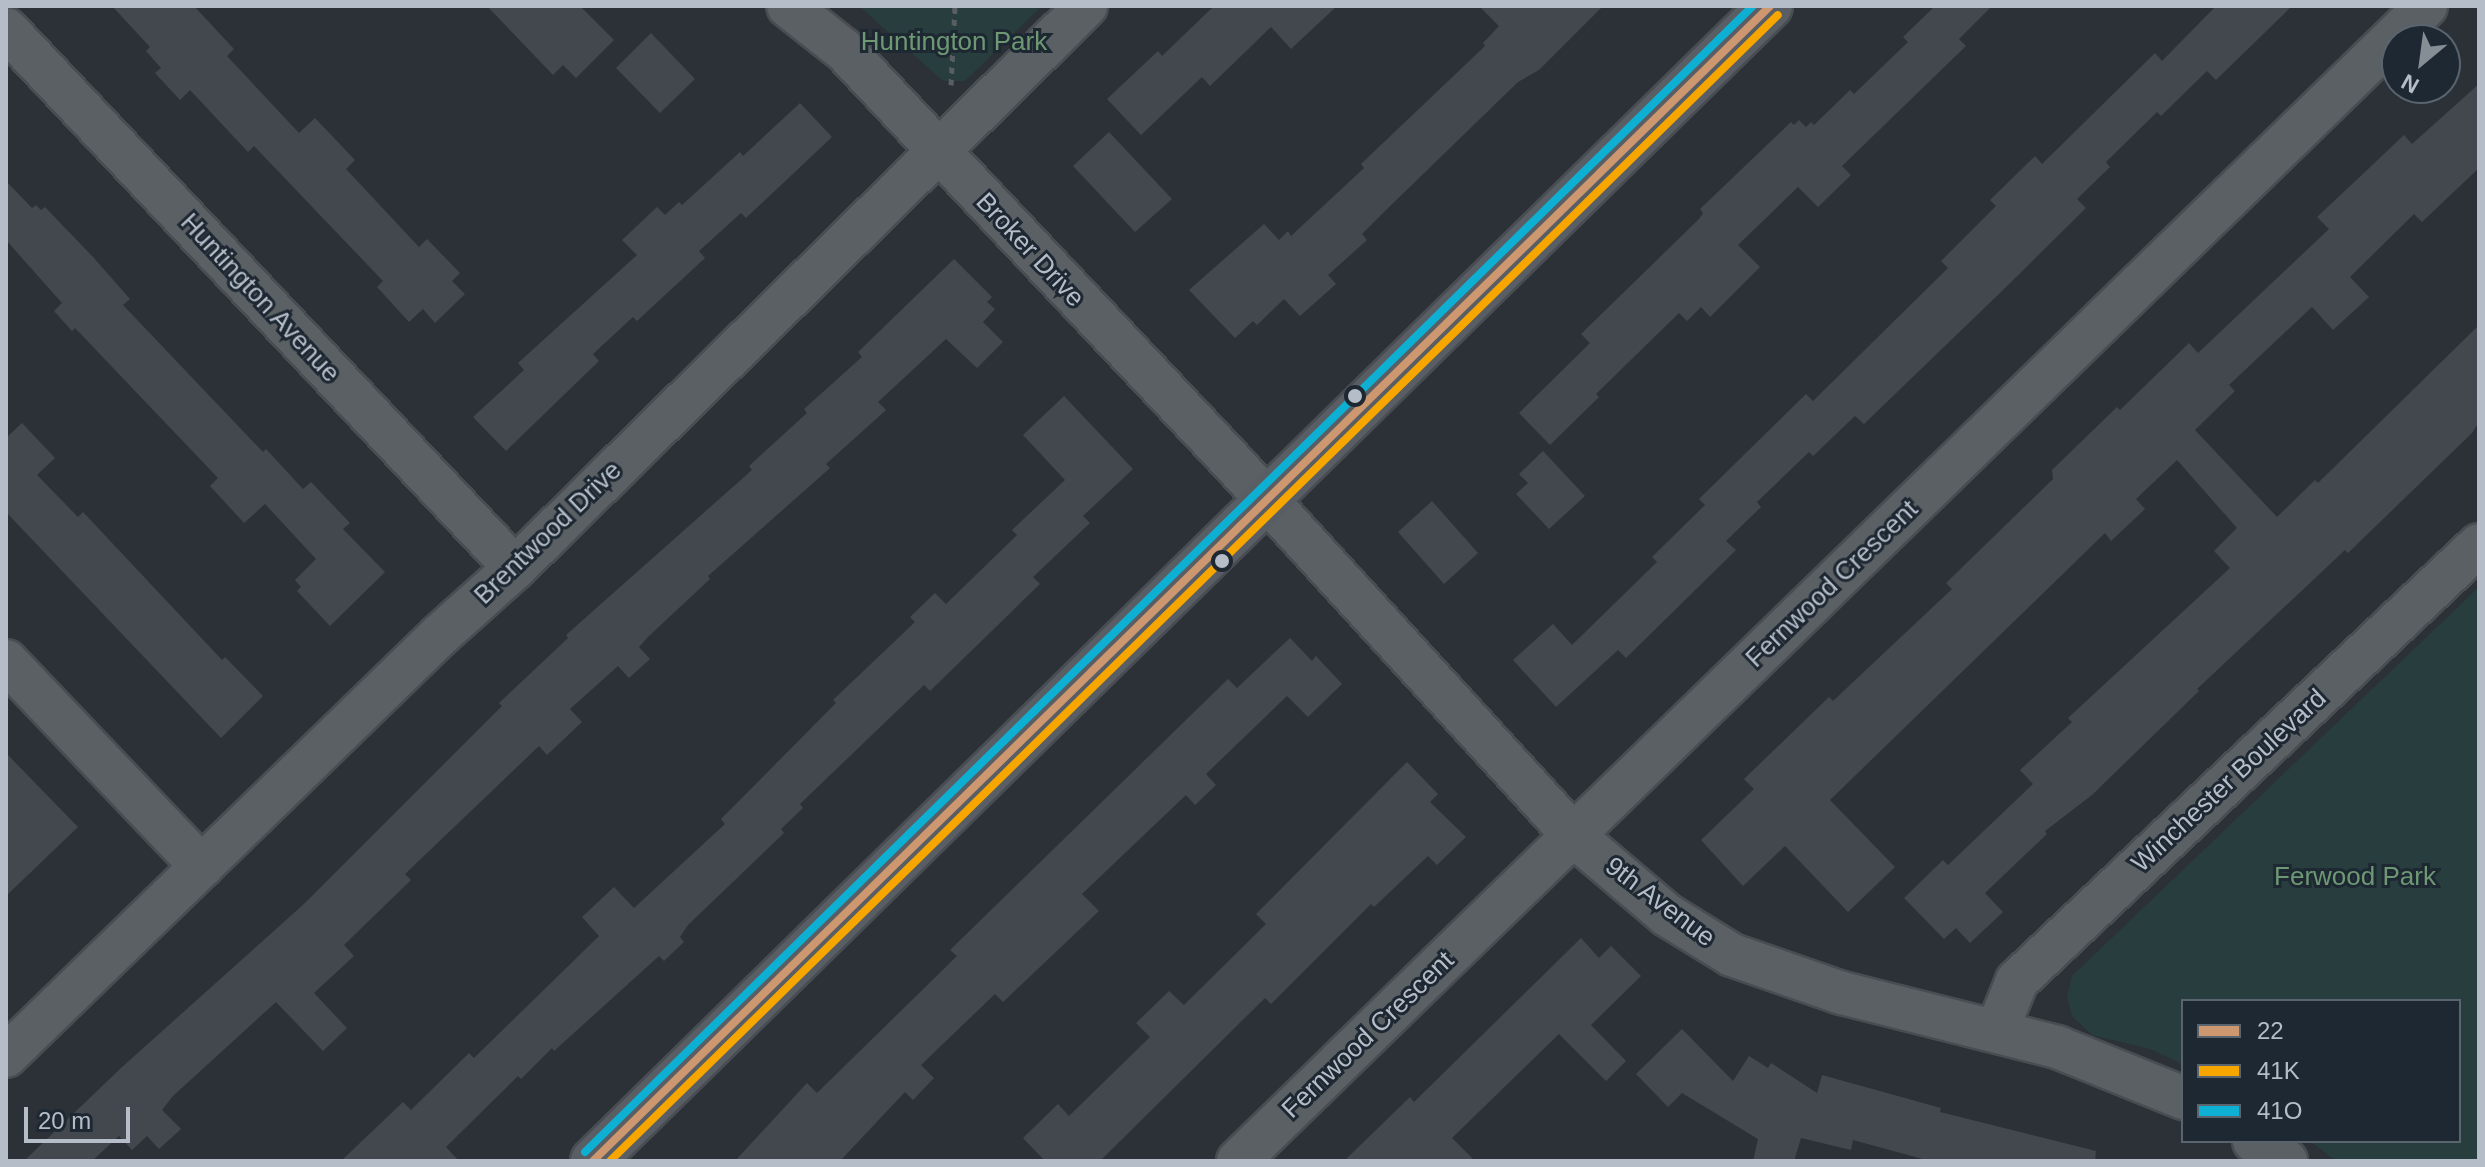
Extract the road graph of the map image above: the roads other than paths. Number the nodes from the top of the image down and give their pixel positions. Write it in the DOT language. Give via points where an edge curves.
graph roads {
  1 [pos="788,6"];
  2 [pos="1086,6"];
  3 [pos="1770,6"];
  4 [pos="2426,6"];
  5 [pos="6,29"];
  6 [pos="937,152"];
  7 [pos="1266,499"];
  8 [pos="2479,545"];
  9 [pos="515,568"];
  10 [pos="6,661"];
  11 [pos="1574,836"];
  12 [pos="202,867"];
  13 [pos="1997,1030"];
  14 [pos="6,1056"];
  15 [pos="2181,1097"];
  16 [pos="2257,1143"];
  17 [pos="593,1161"];
  18 [pos="1238,1161"];
  19 [pos="2286,1161"];
  1 -- 6 [label="street, Broker Drive" via="844,50"];
  2 -- 6 [label="street, Brentwood Drive"];
  3 -- 7 [label="main road"];
  4 -- 11 [label="street, Fernwood Crescent"];
  5 -- 9 [label="street, Huntington Avenue"];
  6 -- 7 [label="street, Broker Drive"];
  6 -- 9 [label="street, Brentwood Drive"];
  7 -- 11 [label="street, 9th Avenue"];
  7 -- 17 [label="main road"];
  8 -- 13 [label="street, Winchester Boulevard" via="2017,981"];
  9 -- 12 [label="street, Brentwood Drive"];
  10 -- 12 [label="street"];
  11 -- 13 [label="street, 9th Avenue" via="1667,915 1732,955 1842,993"];
  11 -- 18 [label="street, Fernwood Crescent"];
  12 -- 14 [label="street, Brentwood Drive"];
  13 -- 15 [label="street, 9th Avenue" via="2057,1047"];
  16 -- 19 [label="street"];
}
